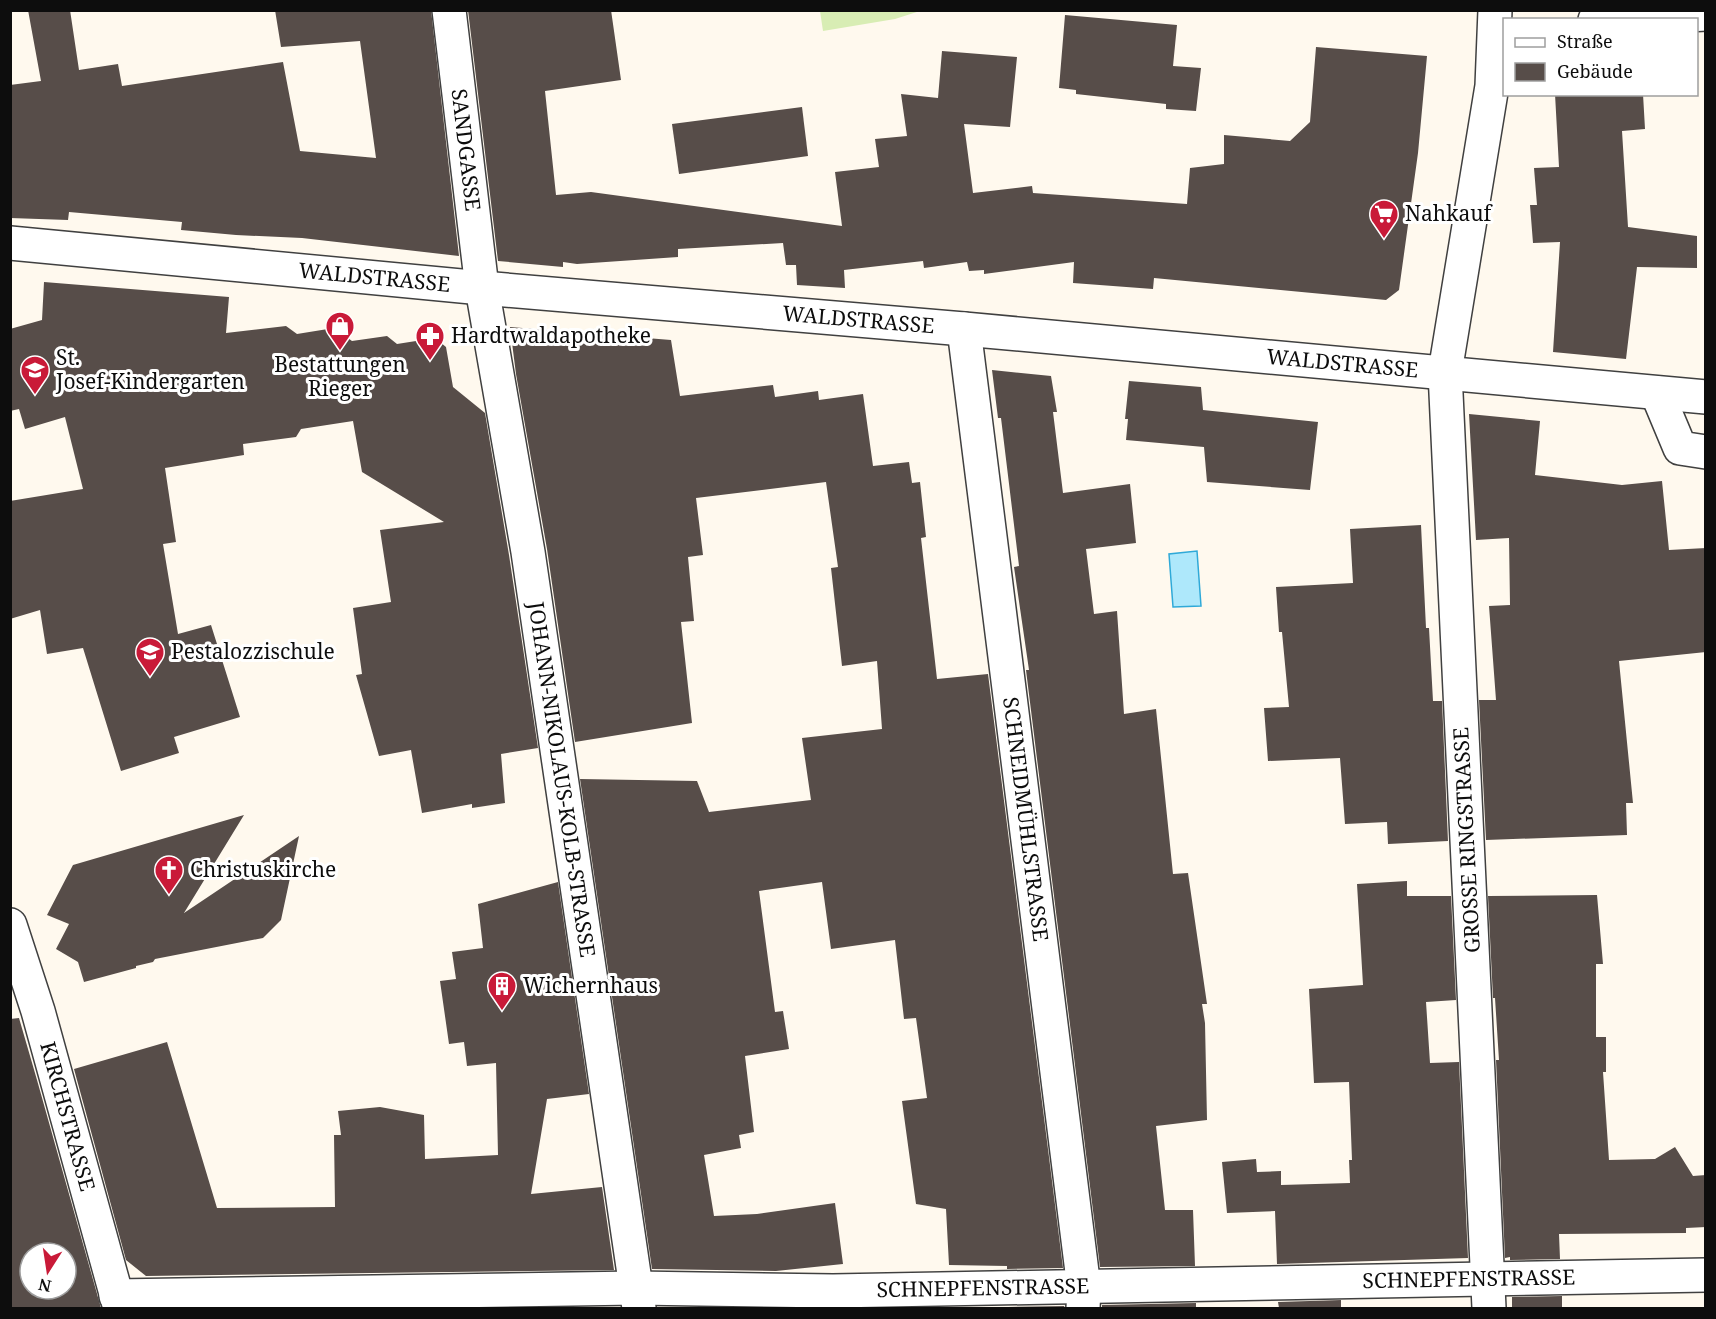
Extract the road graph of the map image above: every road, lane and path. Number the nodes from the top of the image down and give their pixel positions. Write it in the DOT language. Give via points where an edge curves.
graph roads {
  1 [pos="449,10"];
  2 [pos="1706,14"];
  3 [pos="1632,18"];
  4 [pos="1498,19"];
  5 [pos="10,243"];
  6 [pos="482,288"];
  7 [pos="964,329"];
  8 [pos="1445,372"];
  9 [pos="1657,393"];
  10 [pos="1706,397"];
  11 [pos="1706,452"];
  12 [pos="10,925"];
  13 [pos="1706,1275"];
  14 [pos="1489,1293"];
  15 [pos="637,1298"];
  16 [pos="1084,1298"];
  17 [pos="118,1302"];
  1 -- 6 [label="street, SANDGASSE"];
  2 -- 3 [label="street"];
  4 -- 8 [label="street, GROSSE RINGSTRASSE" via="1492,86"];
  5 -- 6 [label="street, WALDSTRASSE"];
  6 -- 7 [label="street, WALDSTRASSE"];
  6 -- 15 [label="street, JOHANN-NIKOLAUS-KOLB-STRASSE" via="528,552"];
  7 -- 8 [label="street, WALDSTRASSE"];
  7 -- 16 [label="street, SCHNEIDMÜHLSTRASSE"];
  8 -- 9 [label="street, WALDSTRASSE"];
  8 -- 14 [label="street, GROSSE RINGSTRASSE"];
  9 -- 10 [label="street, WALDSTRASSE"];
  9 -- 11 [label="street" via="1680,448"];
  12 -- 17 [label="street, KIRCHSTRASSE" via="38,1011"];
  13 -- 14 [label="street, SCHNEPFENSTRASSE"];
  14 -- 16 [label="street, SCHNEPFENSTRASSE"];
  15 -- 16 [label="street, SCHNEPFENSTRASSE" via="833,1291"];
  15 -- 17 [label="street, SCHNEPFENSTRASSE"];
}
